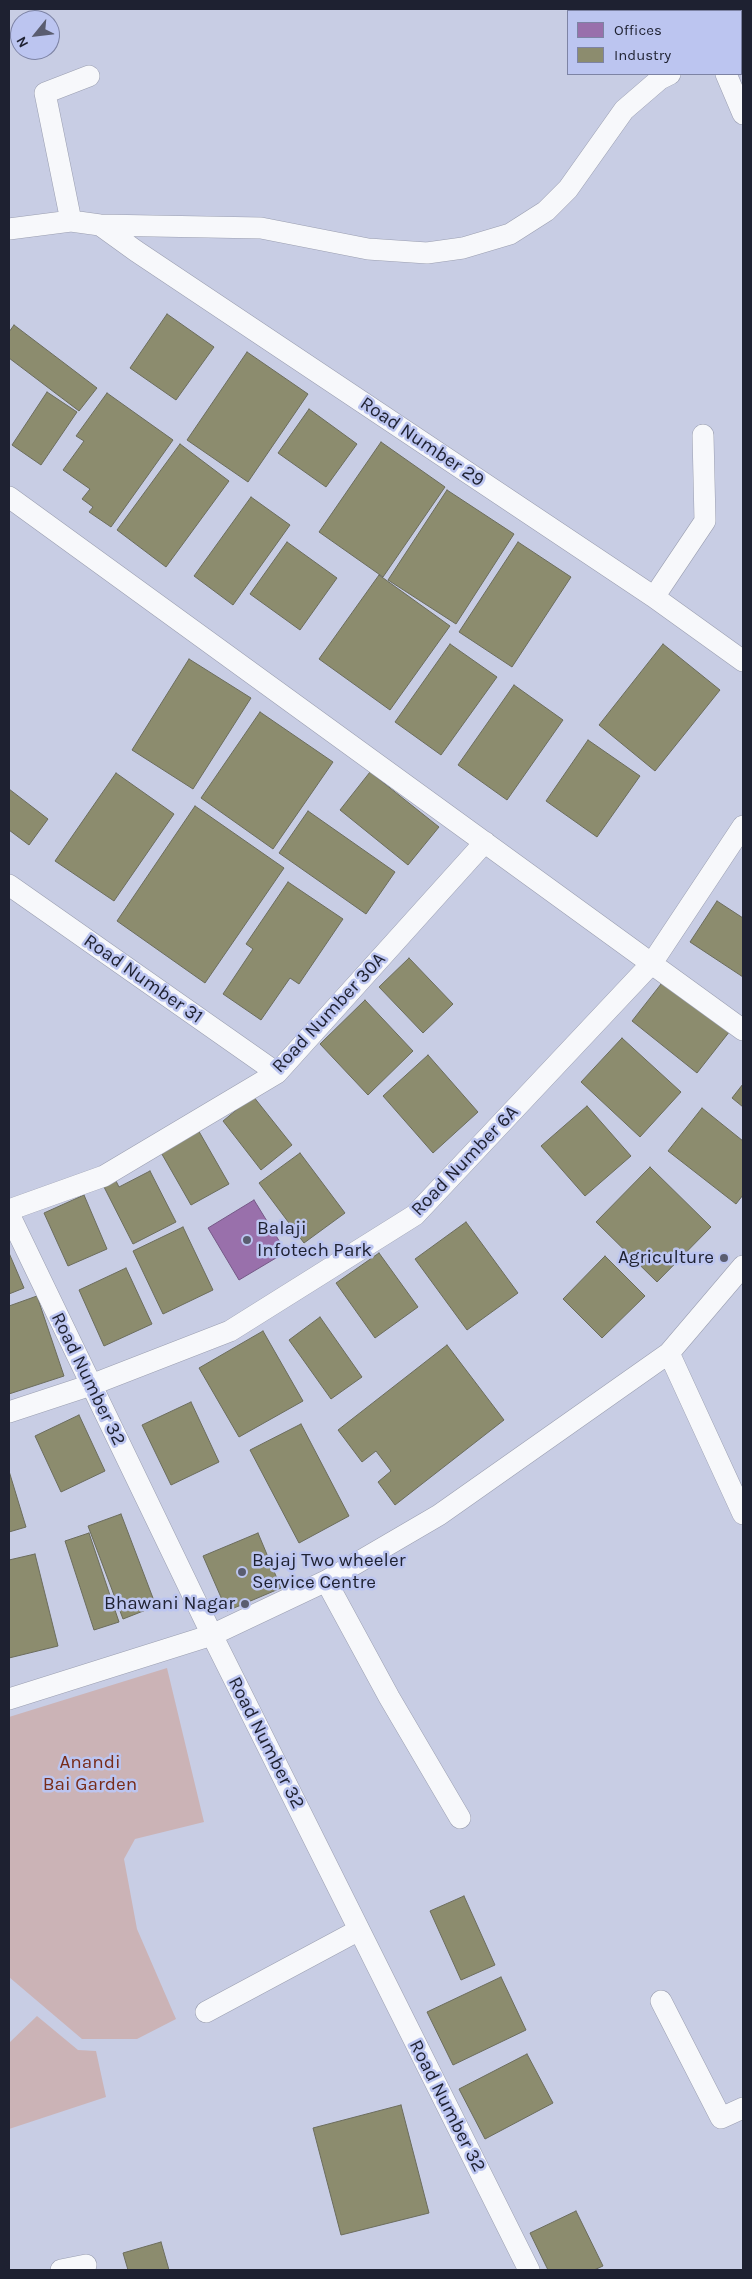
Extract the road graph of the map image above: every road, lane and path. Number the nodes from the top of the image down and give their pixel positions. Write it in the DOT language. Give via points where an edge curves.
graph roads {
  1 [pos="668,75"];
  2 [pos="726,75"];
  3 [pos="89,76"];
  4 [pos="743,114"];
  5 [pos="71,221"];
  6 [pos="100,225"];
  7 [pos="9,229"];
  8 [pos="703,435"];
  9 [pos="9,497"];
  10 [pos="654,597"];
  11 [pos="743,661"];
  12 [pos="743,826"];
  13 [pos="486,842"];
  14 [pos="9,886"];
  15 [pos="652,963"];
  16 [pos="743,1030"];
  17 [pos="276,1073"];
  18 [pos="9,1210"];
  19 [pos="9,1214"];
  20 [pos="743,1266"];
  21 [pos="668,1353"];
  22 [pos="91,1385"];
  23 [pos="9,1412"];
  24 [pos="743,1514"];
  25 [pos="326,1581"];
  26 [pos="212,1635"];
  27 [pos="9,1699"];
  28 [pos="460,1818"];
  29 [pos="359,1930"];
  30 [pos="661,2001"];
  31 [pos="206,2012"];
  32 [pos="743,2108"];
  33 [pos="86,2264"];
  34 [pos="61,2270"];
  35 [pos="529,2270"];
  1 -- 6 [label="street" via="624,110 568,189 546,211 510,234 463,248 427,253 368,249 261,228"];
  2 -- 4 [label="street"];
  3 -- 5 [label="street" via="46,93"];
  5 -- 6 [label="street"];
  5 -- 7 [label="street"];
  6 -- 10 [label="street, Road Number 29"];
  8 -- 10 [label="street" via="705,521"];
  9 -- 13 [label="street"];
  10 -- 11 [label="street, Road Number 29"];
  12 -- 15 [label="street, Road Number 6A"];
  13 -- 15 [label="street"];
  13 -- 17 [label="street, Road Number 30A"];
  14 -- 17 [label="street, Road Number 31"];
  15 -- 16 [label="street"];
  15 -- 22 [label="street, Road Number 6A" via="415,1215 230,1331"];
  17 -- 18 [label="street, Road Number 30A" via="104,1176"];
  19 -- 22 [label="street, Road Number 32"];
  20 -- 21 [label="street"];
  21 -- 24 [label="street"];
  21 -- 25 [label="street" via="439,1515"];
  22 -- 23 [label="street, Road Number 6A"];
  22 -- 26 [label="street, Road Number 32"];
  25 -- 26 [label="street"];
  25 -- 28 [label="street"];
  26 -- 27 [label="street"];
  26 -- 29 [label="street, Road Number 32"];
  29 -- 31 [label="street"];
  29 -- 35 [label="street, Road Number 32"];
  30 -- 32 [label="street" via="720,2118"];
  33 -- 34 [label="street"];
}
